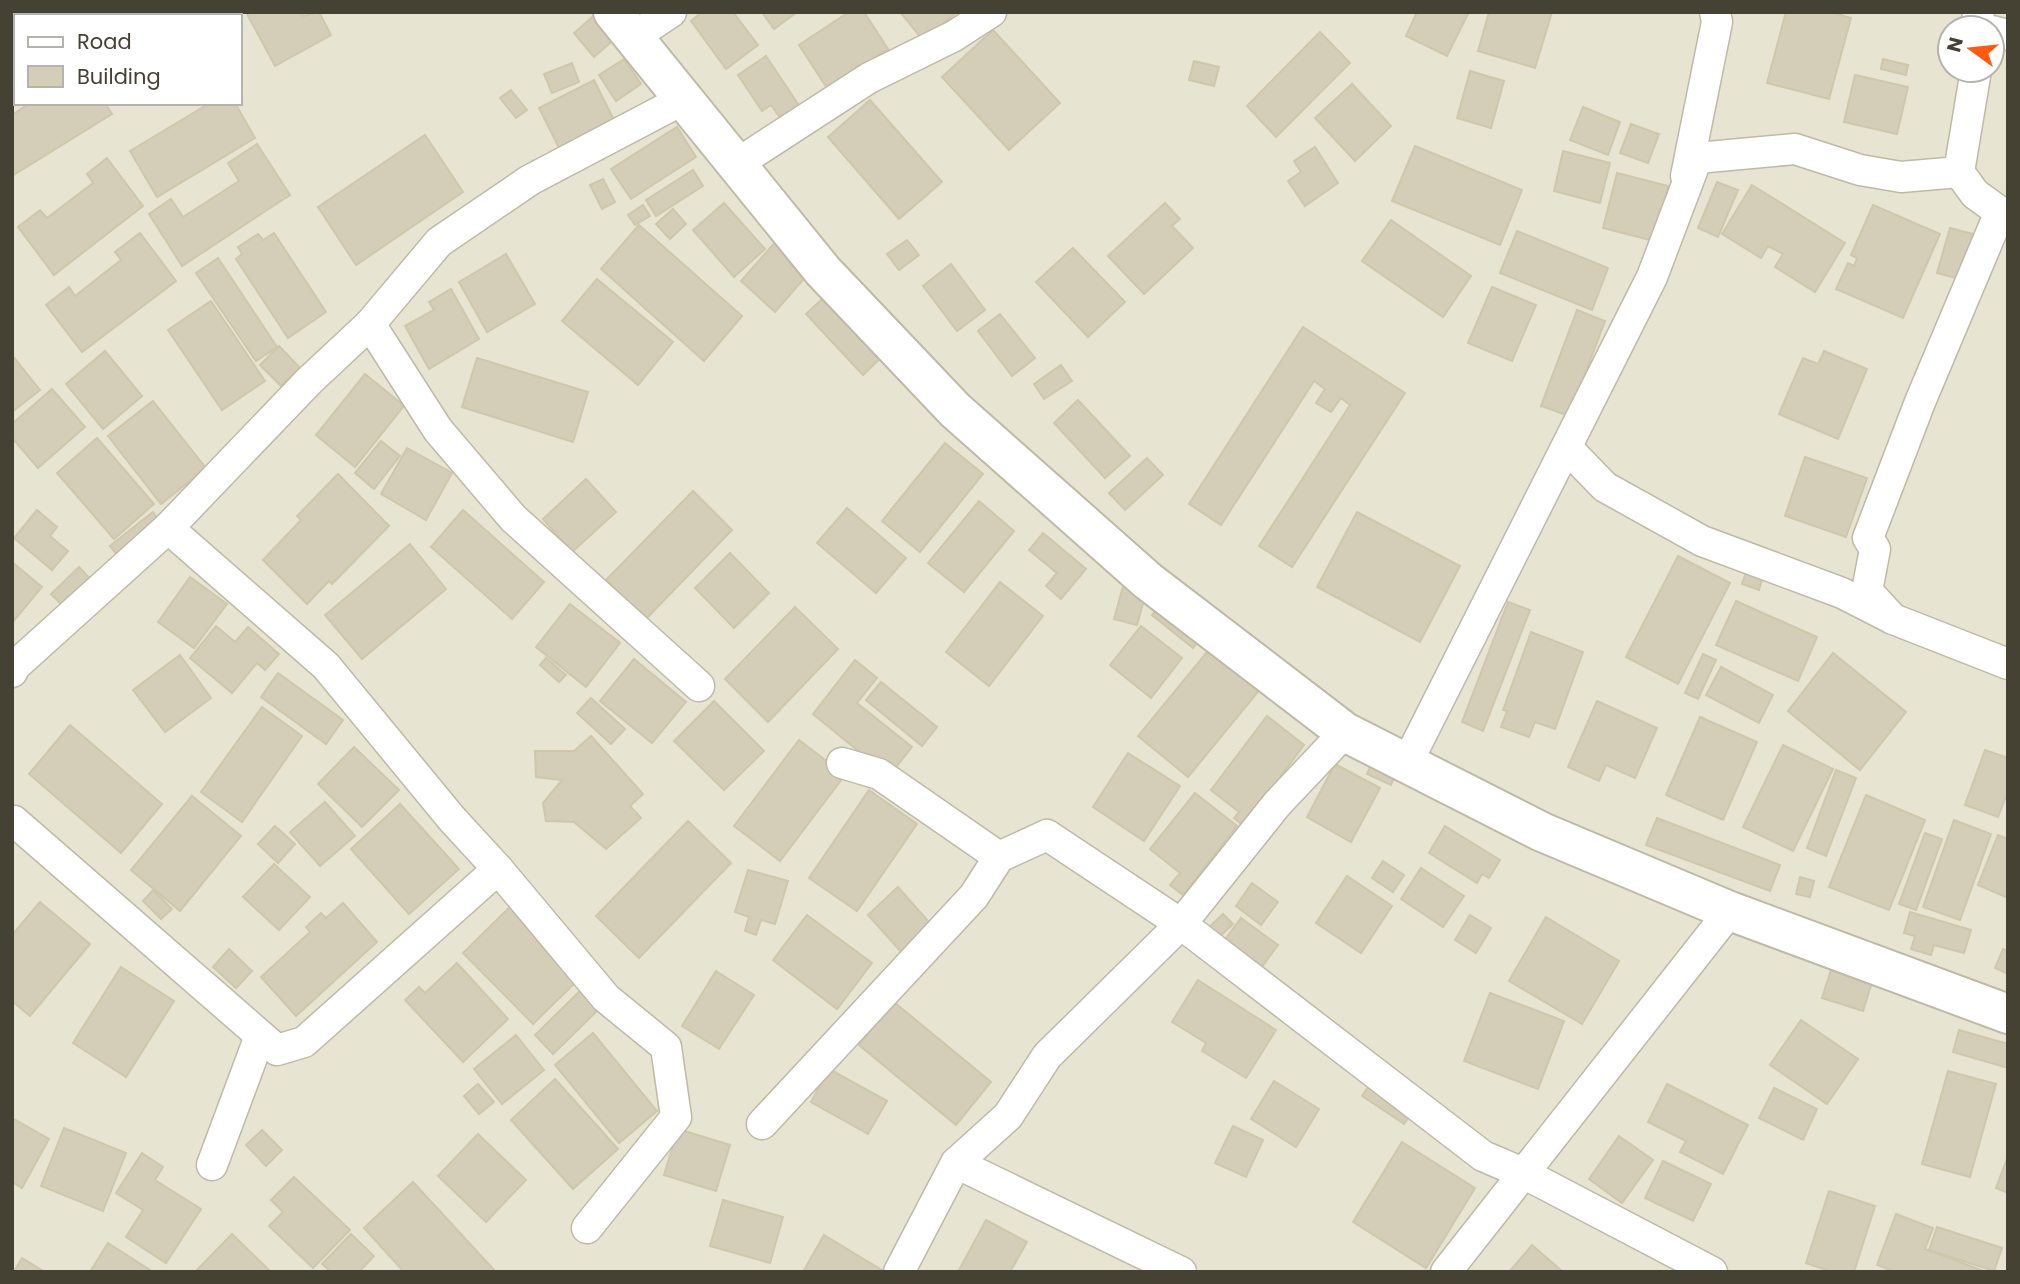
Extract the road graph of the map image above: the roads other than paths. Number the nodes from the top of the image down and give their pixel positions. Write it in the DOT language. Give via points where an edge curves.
graph roads {
  1 [pos="671,12"];
  2 [pos="991,12"];
  3 [pos="1715,12"];
  4 [pos="622,25"];
  5 [pos="1974,84"];
  6 [pos="682,100"];
  7 [pos="735,165"];
  8 [pos="1959,172"];
  9 [pos="1680,210"];
  10 [pos="370,324"];
  11 [pos="1567,448"];
  12 [pos="1545,486"];
  13 [pos="1605,487"];
  14 [pos="168,528"];
  15 [pos="1868,538"];
  16 [pos="1842,593"];
  17 [pos="1894,619"];
  18 [pos="2008,664"];
  19 [pos="12,672"];
  20 [pos="699,686"];
  21 [pos="1345,732"];
  22 [pos="842,763"];
  23 [pos="1407,763"];
  24 [pos="13,821"];
  25 [pos="999,857"];
  26 [pos="498,869"];
  27 [pos="1730,911"];
  28 [pos="1181,923"];
  29 [pos="2008,1014"];
  30 [pos="260,1036"];
  31 [pos="762,1124"];
  32 [pos="956,1163"];
  33 [pos="212,1165"];
  34 [pos="1525,1174"];
  35 [pos="587,1227"];
  36 [pos="899,1272"];
  37 [pos="1181,1272"];
  38 [pos="1446,1272"];
  39 [pos="1712,1272"];
  1 -- 4 [label="street"];
  2 -- 7 [label="street" via="954,36 869,78"];
  3 -- 9 [label="street" via="1717,22"];
  4 -- 6 [label="street"];
  5 -- 8 [label="street"];
  6 -- 7 [label="street"];
  6 -- 10 [label="street" via="530,180 439,242"];
  7 -- 21 [label="street" via="824,271 955,410 1148,581"];
  8 -- 9 [label="street" via="1901,177 1860,170 1795,149 1698,158"];
  8 -- 15 [label="street" via="1975,194 2000,212"];
  9 -- 11 [label="street"];
  10 -- 14 [label="street"];
  10 -- 20 [label="street" via="438,430 513,519"];
  11 -- 12 [label="street"];
  11 -- 13 [label="street"];
  12 -- 13 [label="street"];
  12 -- 23 [label="street"];
  13 -- 16 [label="street" via="1702,541"];
  14 -- 19 [label="street"];
  14 -- 26 [label="street" via="326,666"];
  15 -- 16 [label="street"];
  15 -- 17 [label="street" via="1875,549 1867,591"];
  16 -- 17 [label="street"];
  17 -- 18 [label="street"];
  21 -- 23 [label="street"];
  21 -- 28 [label="street" via="1277,804"];
  22 -- 25 [label="street" via="879,774"];
  23 -- 27 [label="street" via="1542,832"];
  24 -- 30 [label="street"];
  25 -- 28 [label="street" via="1047,835"];
  25 -- 31 [label="street" via="974,896"];
  26 -- 30 [label="street" via="304,1042 277,1050"];
  26 -- 35 [label="street" via="606,998 666,1047 676,1117"];
  27 -- 29 [label="street"];
  27 -- 34 [label="street"];
  28 -- 32 [label="street" via="1047,1056 1008,1116"];
  28 -- 34 [label="street" via="1483,1156"];
  30 -- 33 [label="street"];
  32 -- 36 [label="street"];
  32 -- 37 [label="street"];
  34 -- 38 [label="street"];
  34 -- 39 [label="street"];
}
